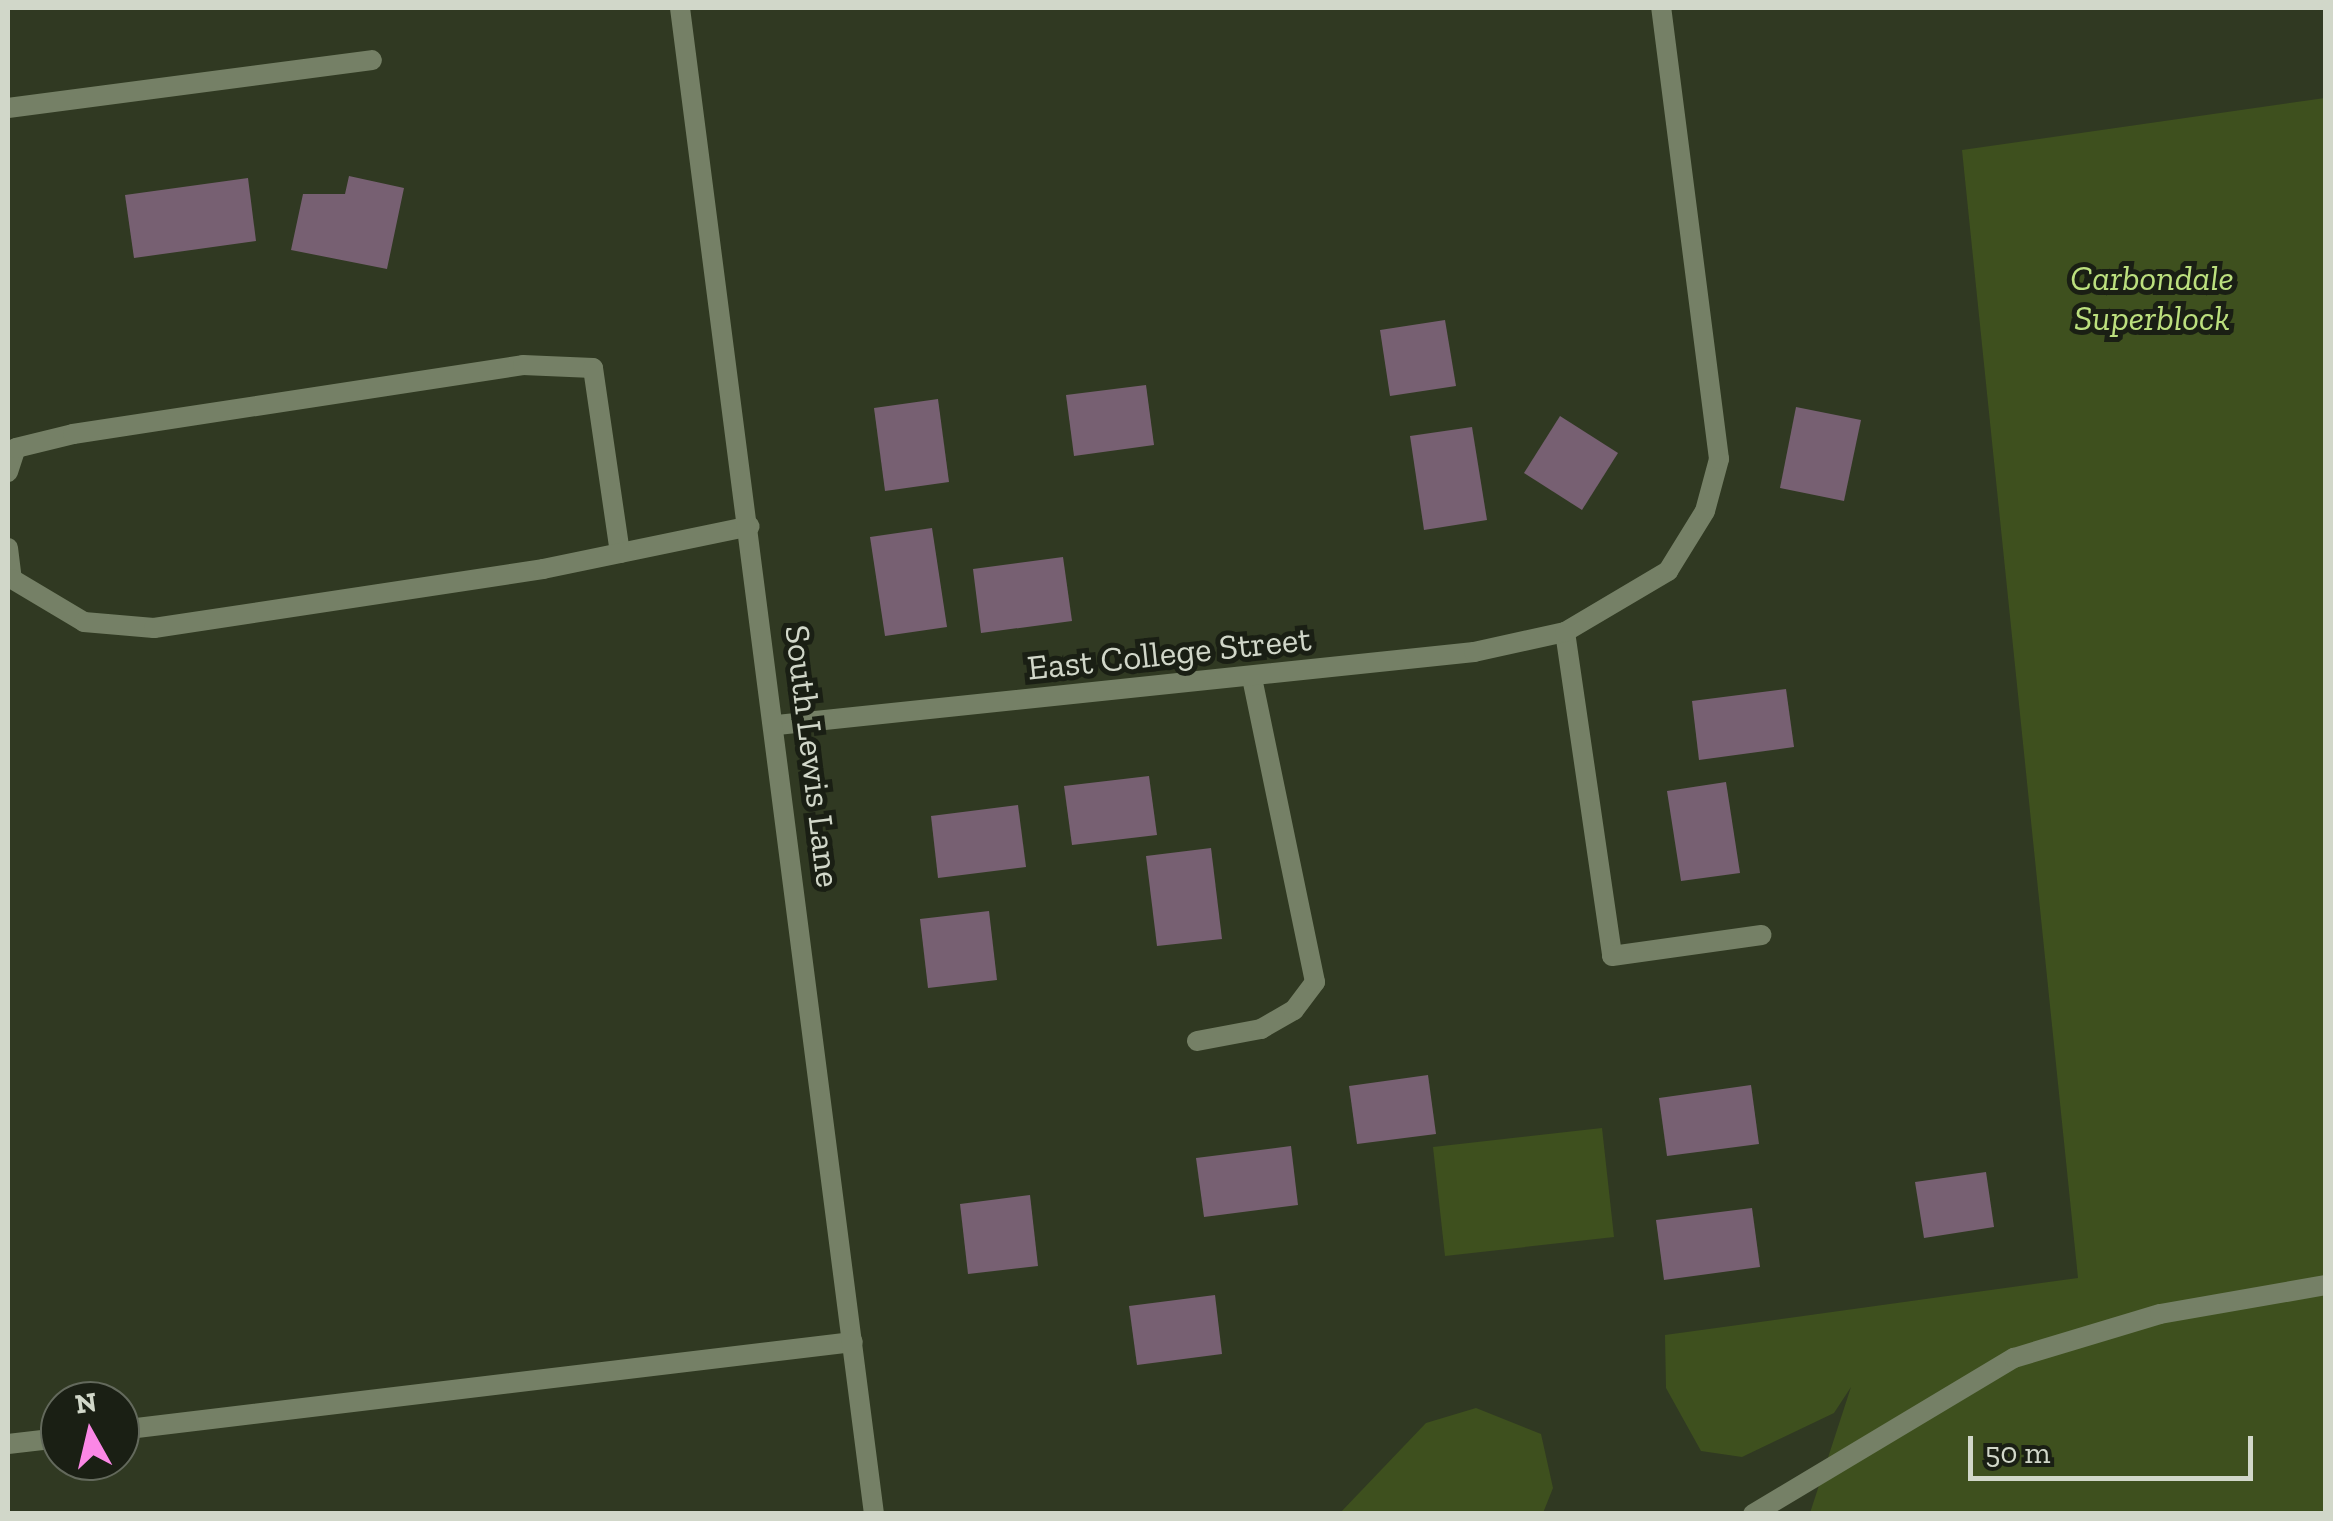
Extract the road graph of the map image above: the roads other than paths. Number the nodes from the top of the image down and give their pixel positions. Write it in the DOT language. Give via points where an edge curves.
graph roads {
  1 [pos="680,8"];
  2 [pos="1661,8"];
  3 [pos="372,60"];
  4 [pos="8,108"];
  5 [pos="8,472"];
  6 [pos="750,526"];
  7 [pos="8,548"];
  8 [pos="620,553"];
  9 [pos="1566,632"];
  10 [pos="1252,677"];
  11 [pos="777,726"];
  12 [pos="1762,935"];
  13 [pos="1197,1041"];
  14 [pos="2326,1285"];
  15 [pos="854,1342"];
  16 [pos="140,1428"];
  17 [pos="40,1440"];
  18 [pos="8,1444"];
  19 [pos="874,1514"];
  20 [pos="1753,1514"];
  1 -- 6 [label="street, South Lewis Lane"];
  2 -- 9 [label="street" via="1719,459 1705,510 1668,571"];
  3 -- 4 [label="street"];
  5 -- 8 [label="street" via="16,448 73,434 523,365 593,368"];
  6 -- 8 [label="street"];
  6 -- 11 [label="street, South Lewis Lane"];
  7 -- 8 [label="street" via="12,580 84,622 154,628"];
  9 -- 10 [label="street, East College Street"];
  9 -- 12 [label="street" via="1612,956"];
  10 -- 11 [label="street, East College Street"];
  10 -- 13 [label="street" via="1314,982 1294,1010 1261,1029"];
  11 -- 15 [label="street, South Lewis Lane"];
  14 -- 20 [label="street" via="2160,1314 2014,1358"];
  15 -- 16 [label="street"];
  15 -- 19 [label="street, South Lewis Lane"];
  17 -- 18 [label="street"];
}
